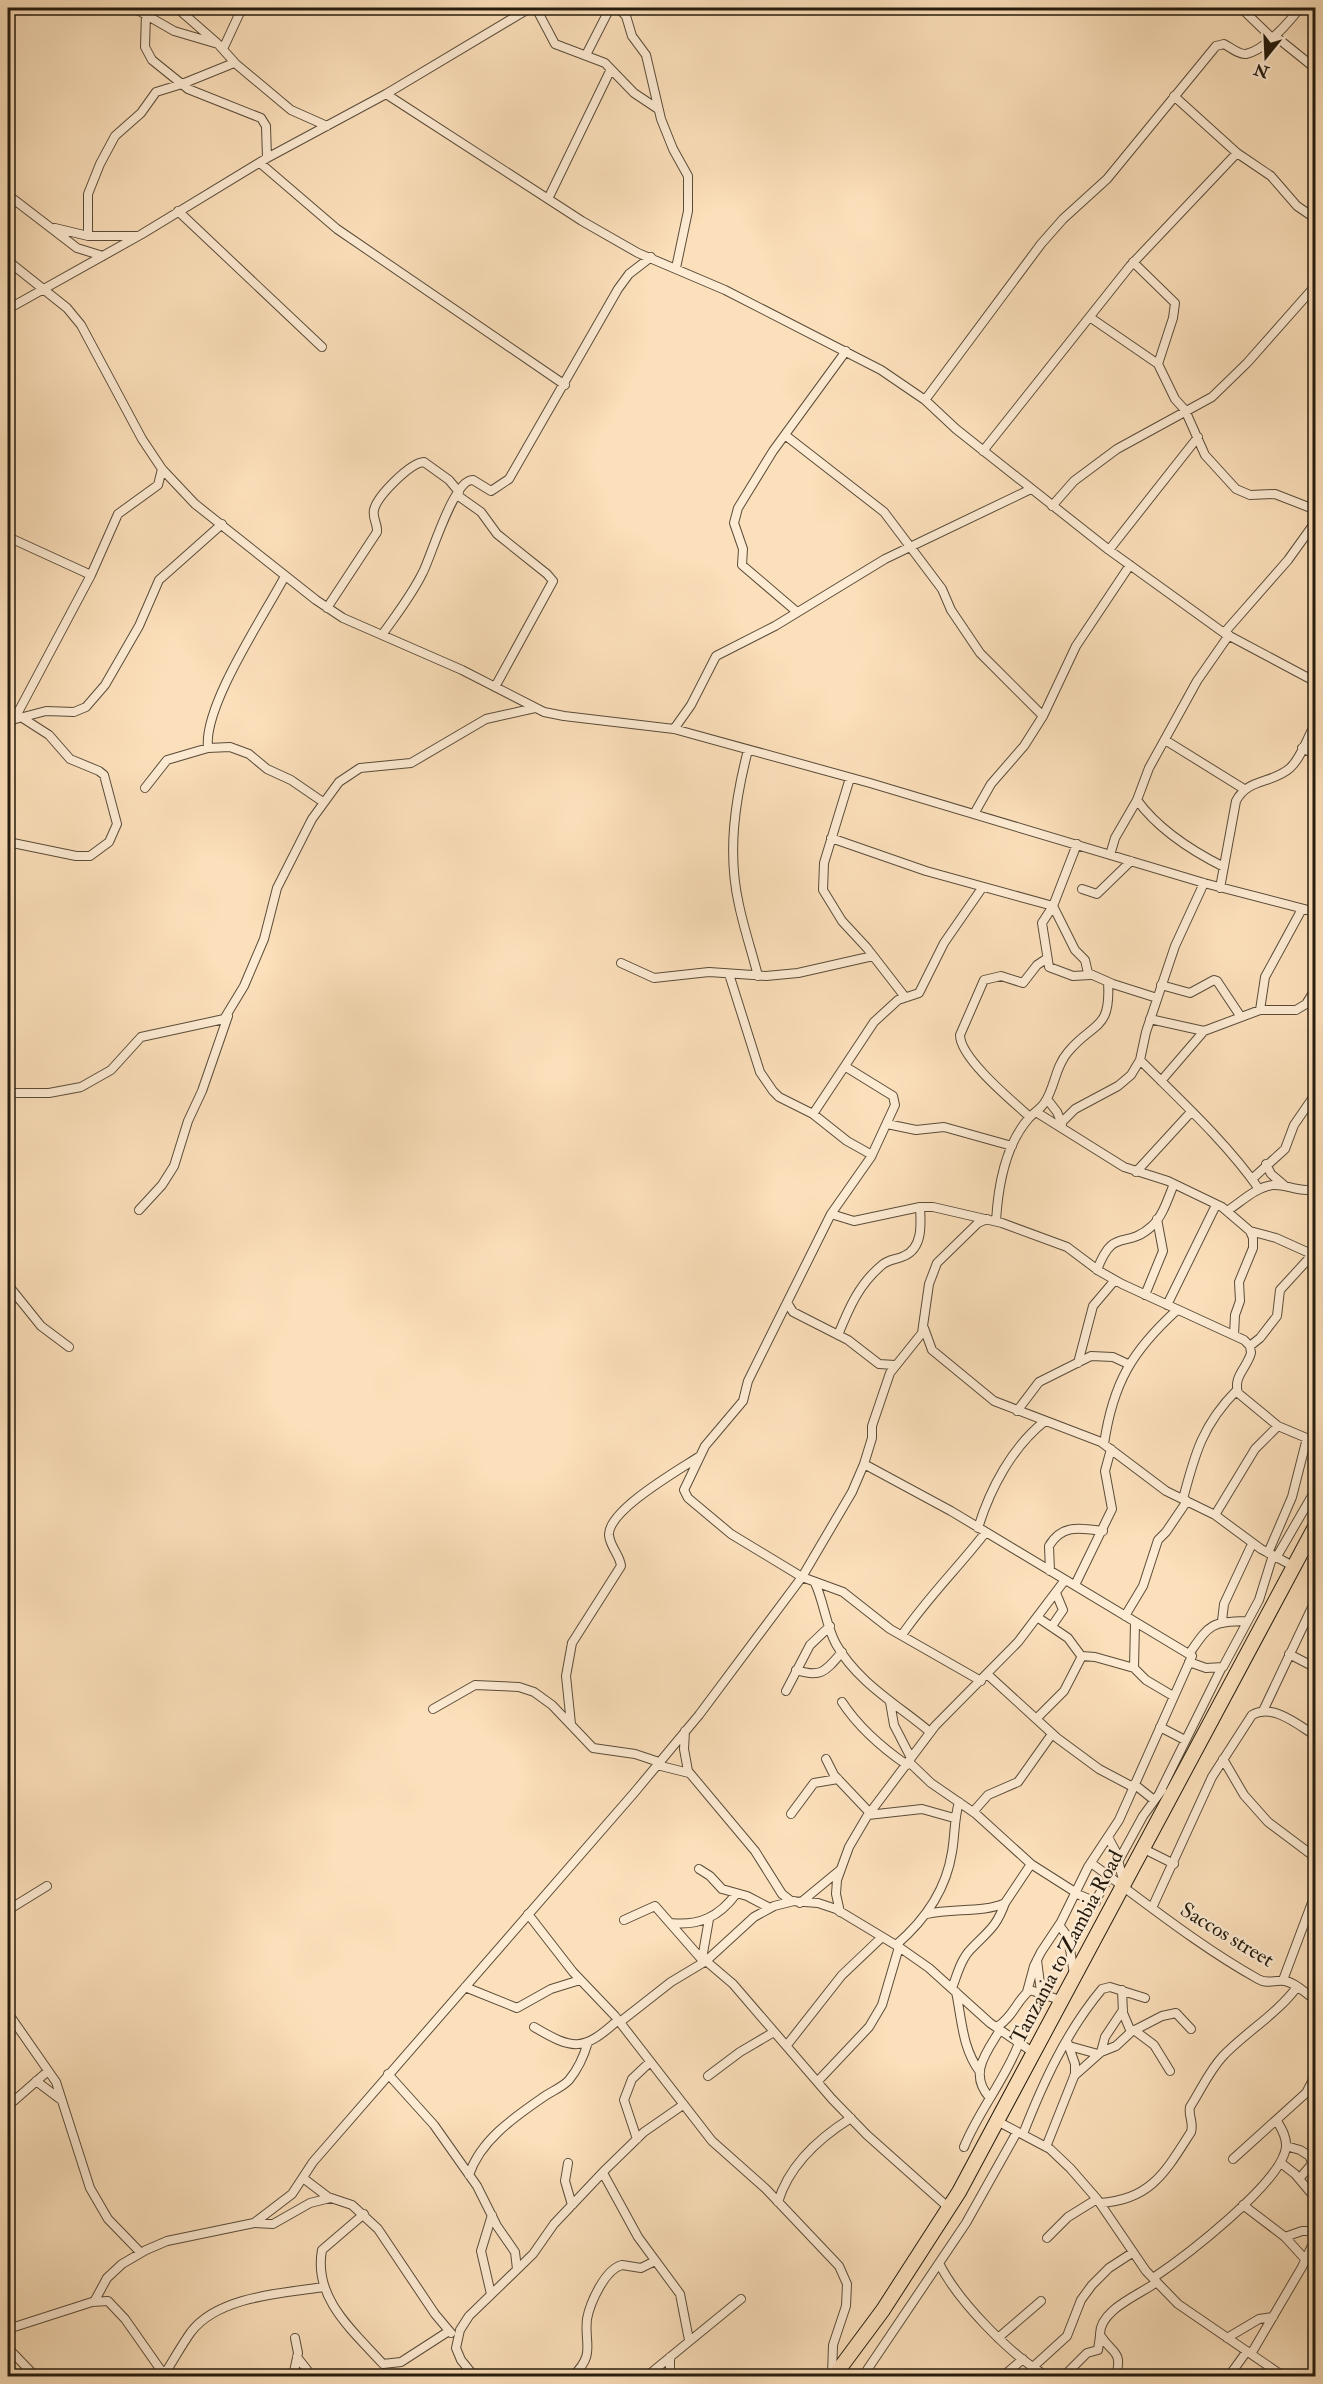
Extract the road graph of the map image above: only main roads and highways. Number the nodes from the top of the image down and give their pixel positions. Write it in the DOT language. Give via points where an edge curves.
graph roads {
  1 [pos="1316,1525"];
  2 [pos="833,2376"];
  1 -- 2 [label="highway, Tanzania to Zambia Road" via="949,2208 883,2310"];
}
